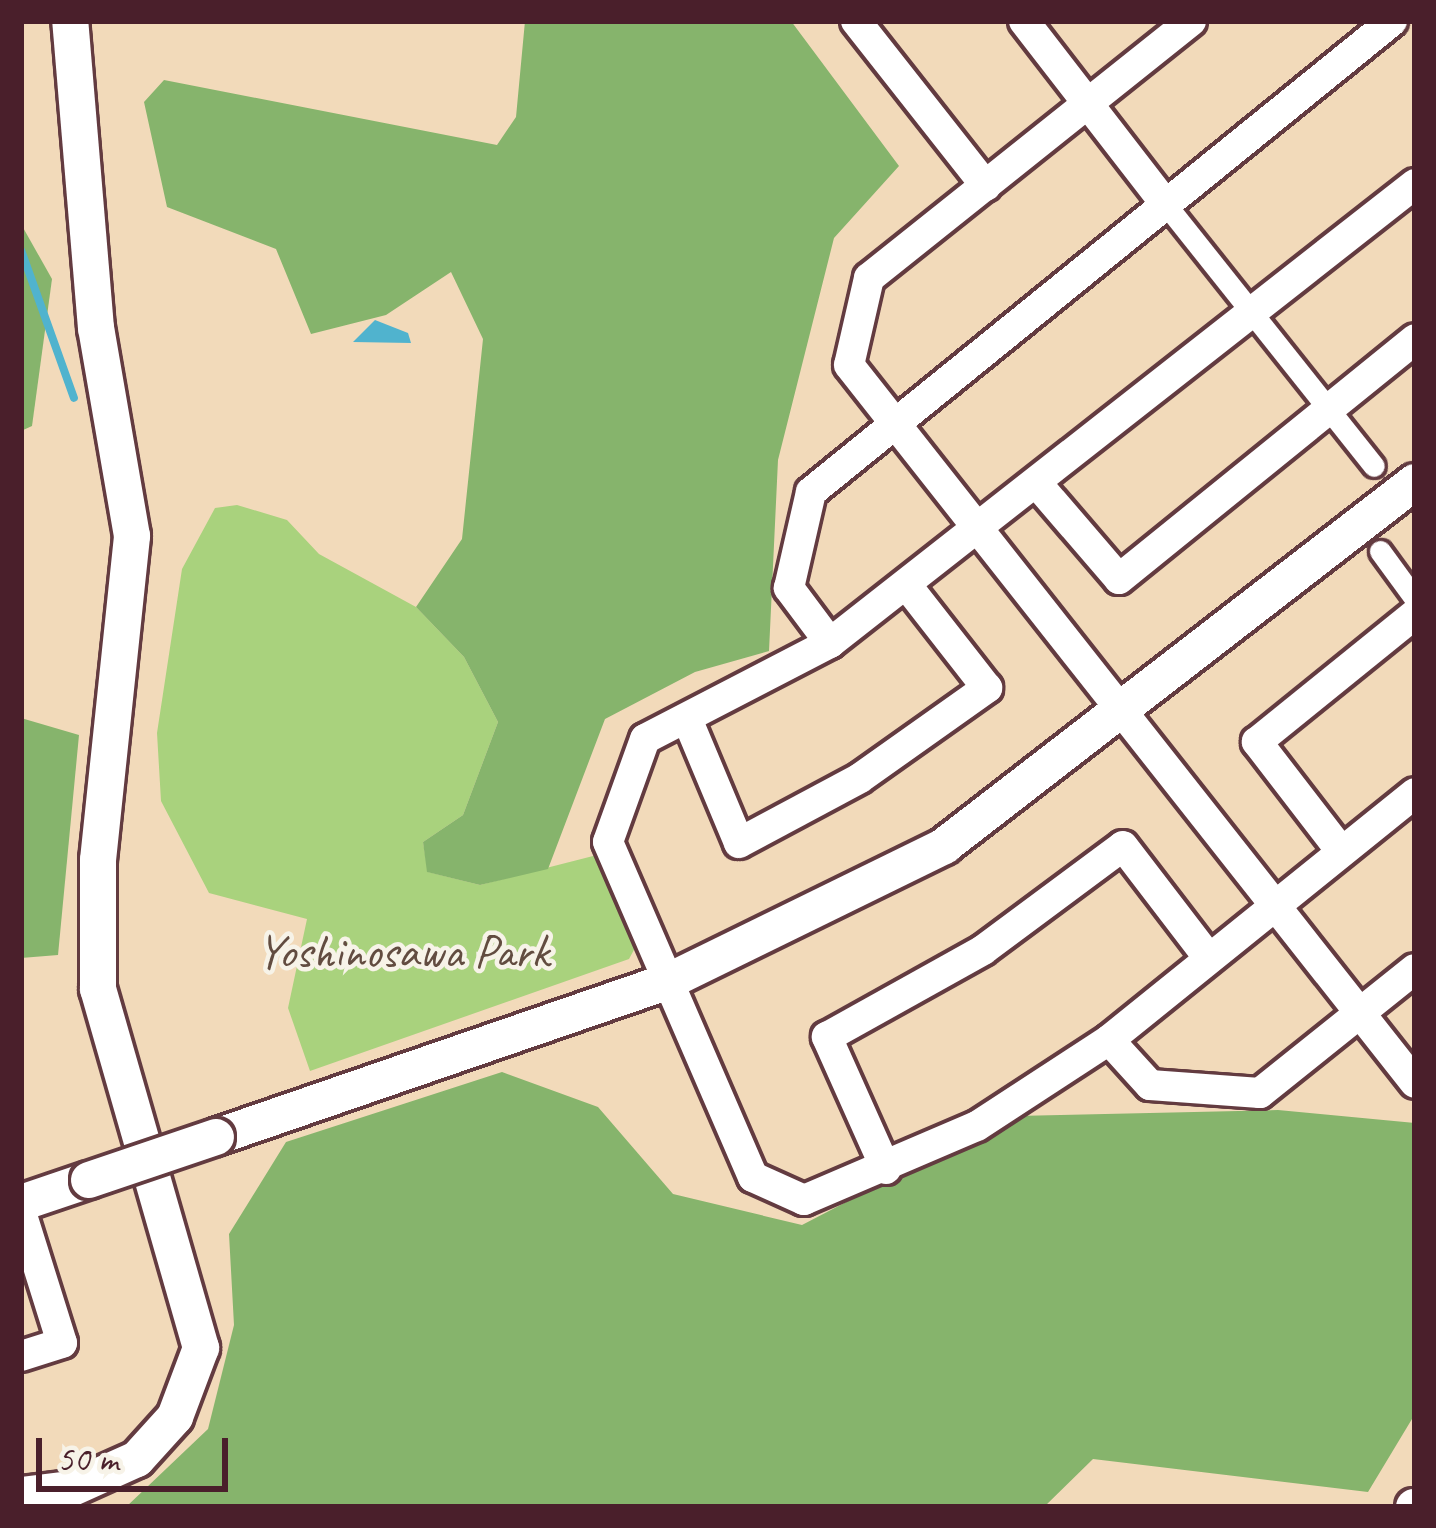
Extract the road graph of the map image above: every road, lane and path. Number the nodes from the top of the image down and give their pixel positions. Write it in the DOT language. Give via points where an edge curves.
graph roads {
  1 [pos="70,21"];
  2 [pos="856,21"];
  3 [pos="1024,21"];
  4 [pos="1190,21"];
  5 [pos="1392,21"];
  6 [pos="1088,103"];
  7 [pos="1415,184"];
  8 [pos="986,186"];
  9 [pos="1168,206"];
  10 [pos="1252,313"];
  11 [pos="1415,339"];
  12 [pos="1332,413"];
  13 [pos="895,425"];
  14 [pos="1374,466"];
  15 [pos="1415,482"];
  16 [pos="1040,487"];
  17 [pos="977,536"];
  18 [pos="1380,551"];
  19 [pos="908,587"];
  20 [pos="1415,598"];
  21 [pos="1415,614"];
  22 [pos="830,644"];
  23 [pos="1126,714"];
  24 [pos="688,721"];
  25 [pos="1415,793"];
  26 [pos="1340,851"];
  27 [pos="1273,905"];
  28 [pos="1208,957"];
  29 [pos="1415,969"];
  30 [pos="667,982"];
  31 [pos="1358,1013"];
  32 [pos="1109,1040"];
  33 [pos="1415,1083"];
  34 [pos="886,1169"];
  35 [pos="21,1208"];
  36 [pos="21,1356"];
  37 [pos="21,1496"];
  1 -- 37 [label="street" via="96,328 133,536 98,860 98,989 201,1348 175,1417 137,1459 70,1489"];
  2 -- 8 [label="street"];
  3 -- 6 [label="street"];
  4 -- 6 [label="street"];
  5 -- 9 [label="street"];
  6 -- 8 [label="street"];
  6 -- 9 [label="street"];
  7 -- 10 [label="street"];
  8 -- 13 [label="street" via="868,278 849,364"];
  9 -- 10 [label="street"];
  9 -- 13 [label="street"];
  10 -- 12 [label="street"];
  10 -- 16 [label="street"];
  11 -- 12 [label="street"];
  12 -- 14 [label="street"];
  12 -- 16 [label="street" via="1119,579"];
  13 -- 17 [label="street"];
  13 -- 22 [label="street" via="811,492 789,588"];
  15 -- 23 [label="street"];
  16 -- 17 [label="street"];
  17 -- 19 [label="street"];
  17 -- 23 [label="street"];
  18 -- 20 [label="street"];
  19 -- 22 [label="street"];
  19 -- 24 [label="street" via="987,688 860,778 739,843"];
  21 -- 26 [label="street" via="1257,742"];
  22 -- 24 [label="street"];
  23 -- 27 [label="street"];
  23 -- 30 [label="street" via="944,847"];
  24 -- 30 [label="street" via="645,739 608,842"];
  25 -- 26 [label="street"];
  26 -- 27 [label="street"];
  27 -- 28 [label="street"];
  27 -- 31 [label="street"];
  28 -- 32 [label="street"];
  28 -- 34 [label="street" via="1124,847 983,950 827,1037"];
  29 -- 31 [label="street"];
  30 -- 34 [label="street" via="753,1177 804,1200"];
  30 -- 35 [label="street, bridge"];
  31 -- 32 [label="street" via="1261,1093 1150,1085"];
  31 -- 33 [label="street"];
  32 -- 34 [label="street"];
  35 -- 36 [label="street" via="62,1342"];
}
